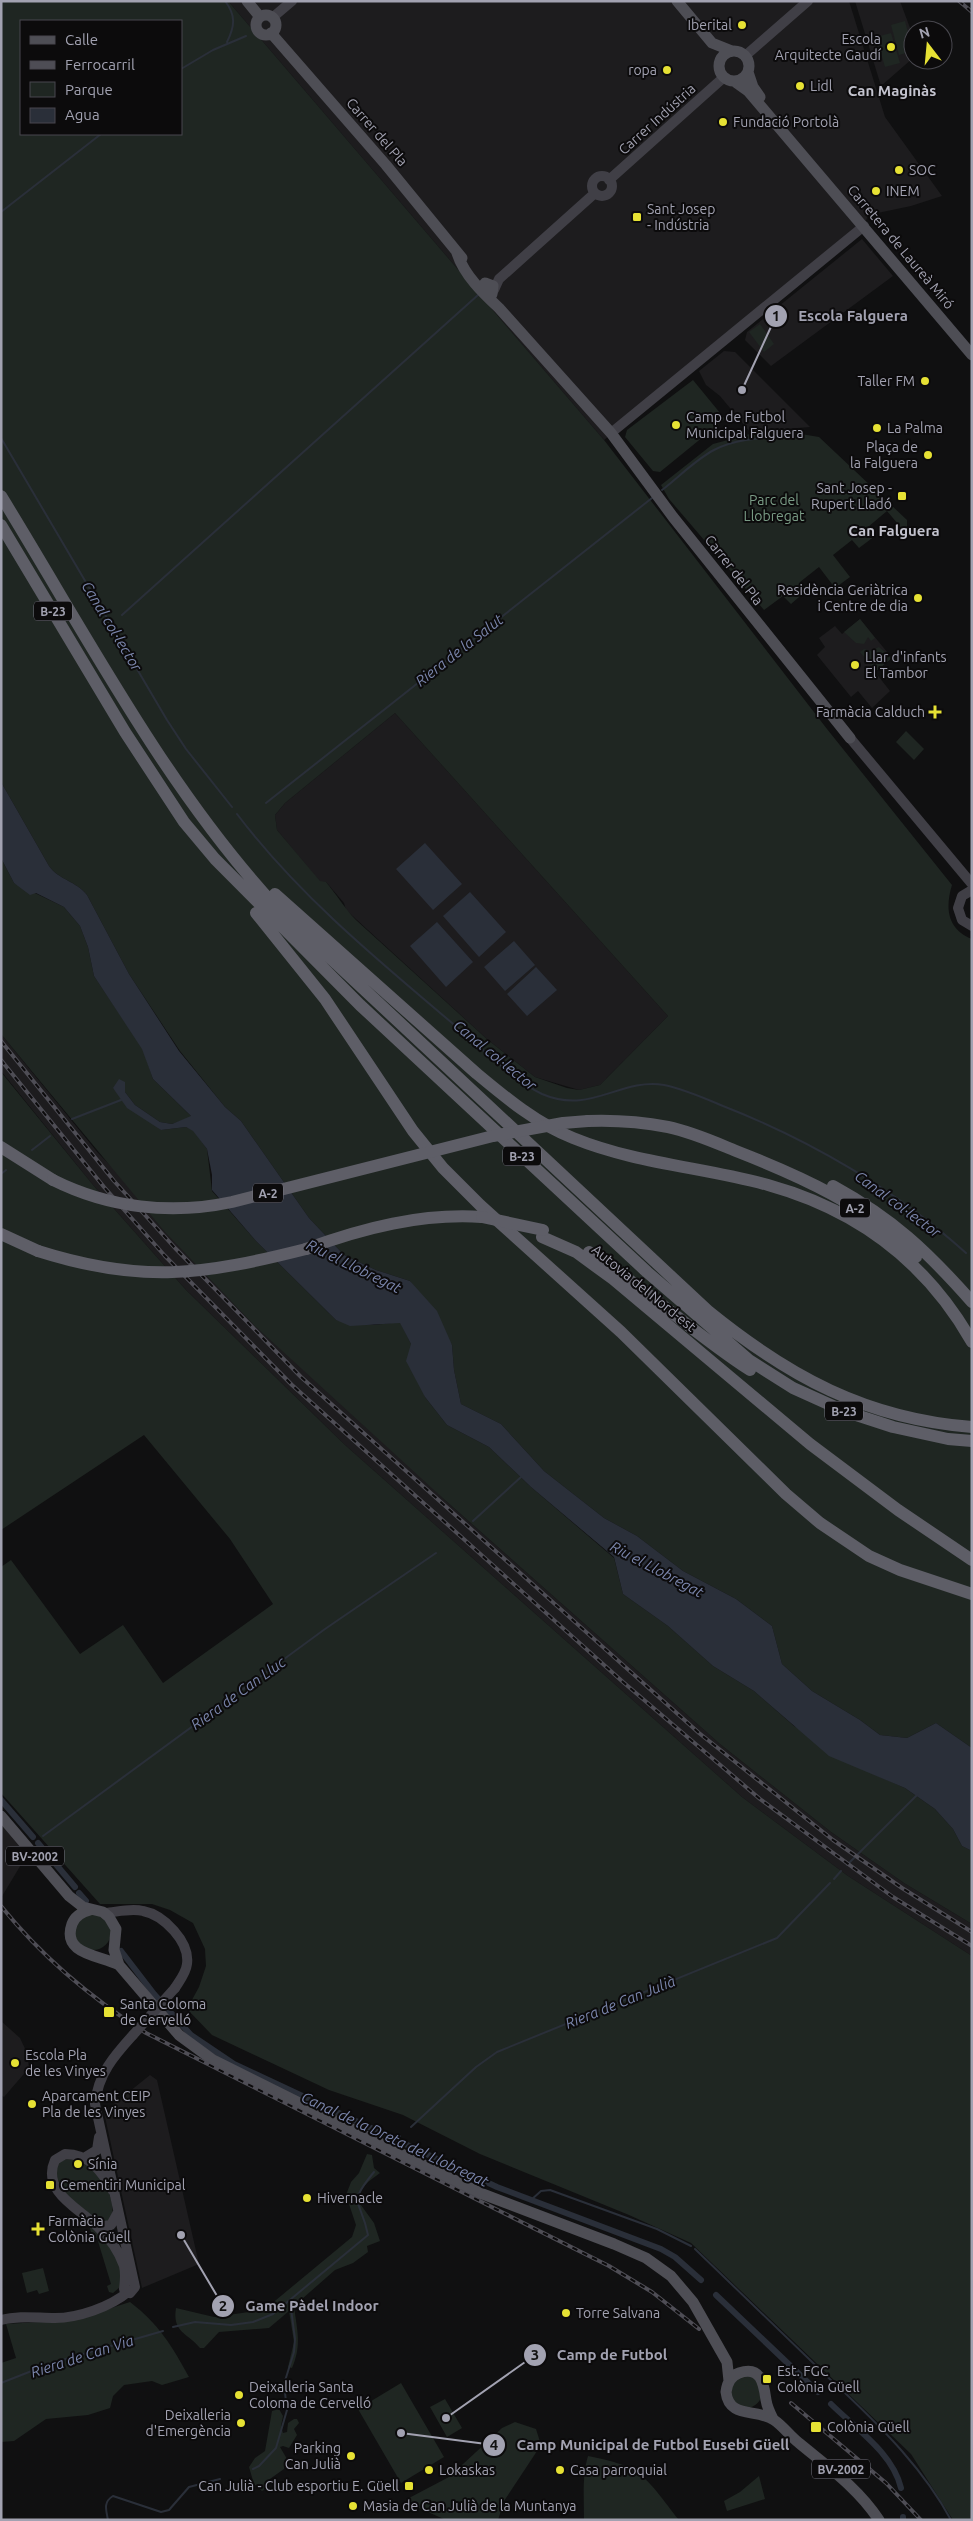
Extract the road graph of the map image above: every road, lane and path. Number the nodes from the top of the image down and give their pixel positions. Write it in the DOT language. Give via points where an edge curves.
graph roads {
  1 [pos="247,1"];
  2 [pos="292,1"];
  3 [pos="677,1"];
  4 [pos="808,1"];
  5 [pos="266,17"];
  6 [pos="271,33"];
  7 [pos="712,43"];
  8 [pos="732,51"];
  9 [pos="745,56"];
  10 [pos="718,65"];
  11 [pos="748,72"];
  12 [pos="723,78"];
  13 [pos="734,81"];
  14 [pos="826,181"];
  15 [pos="864,226"];
  16 [pos="488,289"];
  17 [pos="972,355"];
  18 [pos="611,433"];
  19 [pos="1,496"];
  20 [pos="1,525"];
  21 [pos="850,738"];
  22 [pos="215,859"];
  23 [pos="239,862"];
  24 [pos="963,876"];
  25 [pos="972,884"];
  26 [pos="968,892"];
  27 [pos="972,926"];
  28 [pos="700,1136"];
  29 [pos="1,1147"];
  30 [pos="543,1233"];
  31 [pos="1,1234"];
  32 [pos="972,1302"];
  33 [pos="972,1330"];
  34 [pos="972,1342"];
  35 [pos="972,1427"];
  36 [pos="948,1439"];
  37 [pos="972,1441"];
  38 [pos="972,1560"];
  39 [pos="972,1594"];
  40 [pos="1,1816"];
  41 [pos="69,1896"];
  42 [pos="90,1910"];
  43 [pos="131,1911"];
  44 [pos="105,1913"];
  45 [pos="73,1921"];
  46 [pos="116,1929"];
  47 [pos="114,1943"];
  48 [pos="95,1956"];
  49 [pos="119,1965"];
  50 [pos="100,2131"];
  51 [pos="84,2158"];
  52 [pos="113,2191"];
  53 [pos="118,2212"];
  54 [pos="98,2227"];
  55 [pos="129,2287"];
  56 [pos="1,2320"];
  57 [pos="727,2362"];
  58 [pos="745,2372"];
  59 [pos="729,2381"];
  60 [pos="765,2398"];
  61 [pos="751,2412"];
  62 [pos="773,2419"];
  63 [pos="785,2430"];
  64 [pos="879,2520"];
  65 [pos="888,2520"];
  1 -- 5 [label="main road"];
  2 -- 5 [label="street"];
  3 -- 7 [label="main road"];
  4 -- 9 [label="street"];
  5 -- 6 [label="main road" via="275,26"];
  5 -- 6 [label="main road" via="257,20 257,29 263,34"];
  6 -- 16 [label="main road, Carrer del Pla" via="386,165 457,254 460,264"];
  7 -- 8 [label="main road"];
  7 -- 10 [label="main road"];
  8 -- 9 [label="main road"];
  8 -- 10 [label="main road" via="722,56"];
  9 -- 11 [label="main road"];
  10 -- 12 [label="main road"];
  11 -- 13 [label="main road"];
  11 -- 14 [label="main road, Carretera de Laureà Miró" via="754,90"];
  12 -- 13 [label="main road"];
  12 -- 16 [label="street, Carrer Indústria" via="609,180 612,188 608,193 602,196 595,193"];
  13 -- 14 [label="main road, Carretera de Laureà Miró" via="748,91"];
  14 -- 15 [label="main road, Carretera de Laureà Miró"];
  15 -- 17 [label="main road, Carretera de Laureà Miró"];
  15 -- 18 [label="street"];
  16 -- 18 [label="main road, Carrer del Pla" via="499,308"];
  18 -- 21 [label="main road, Carrer del Pla" via="663,505"];
  19 -- 23 [label="highway, B-23" via="140,726"];
  20 -- 22 [label="highway, B-23" via="125,732 184,822"];
  21 -- 24 [label="street, Carrer del Pla"];
  22 -- 36 [label="highway, B-23" via="360,1006 647,1272 749,1360 793,1388 844,1411 893,1427"];
  22 -- 39 [label="highway" via="233,886 325,999 413,1131 443,1168 480,1205 607,1319 820,1523 869,1556"];
  23 -- 34 [label="highway" via="379,989 510,1101 571,1137 597,1147 635,1159 767,1185 831,1208 905,1257 932,1283"];
  23 -- 35 [label="highway, B-23" via="278,909 371,997 708,1311 751,1346 793,1373 840,1396 897,1414"];
  24 -- 25 [label="street, Carrer del Pla"];
  24 -- 26 [label="street"];
  26 -- 27 [label="street" via="958,902 958,913 964,922"];
  28 -- 29 [label="highway, A-2, bridge" via="647,1124 588,1121 530,1128 241,1200 205,1207 165,1209 86,1195 53,1180"];
  28 -- 32 [label="highway" via="739,1145 856,1198 912,1238"];
  28 -- 33 [label="highway, A-2" via="814,1184 888,1231 935,1277"];
  30 -- 31 [label="highway, Autovia del Nord-est, bridge" via="482,1220 448,1219 228,1268 176,1273 106,1269 38,1251"];
  30 -- 36 [label="highway" via="578,1245 618,1270 709,1343 820,1409 908,1437"];
  30 -- 38 [label="highway, Autovia del Nord-est" via="613,1278 810,1444"];
  36 -- 37 [label="highway, B-23"];
  40 -- 41 [label="main road, BV-2002"];
  41 -- 42 [label="main road, BV-2002"];
  41 -- 45 [label="main road, BV-2002"];
  42 -- 44 [label="main road, BV-2002"];
  42 -- 45 [label="main road"];
  43 -- 44 [label="street"];
  43 -- 46 [label="street" via="121,1918"];
  43 -- 50 [label="street, bridge" via="145,1911 155,1916 182,1942 187,1953 187,1966 175,1988 100,2077 95,2104"];
  44 -- 46 [label="main road"];
  45 -- 48 [label="main road, BV-2002" via="70,1933 73,1944 82,1953"];
  46 -- 47 [label="main road, BV-2002"];
  47 -- 48 [label="main road" via="107,1951"];
  47 -- 49 [label="main road, BV-2002"];
  48 -- 49 [label="main road, BV-2002"];
  49 -- 57 [label="main road, BV-2002" via="179,2036 213,2060 480,2192 614,2244 659,2267 680,2285 693,2302"];
  50 -- 51 [label="street" via="97,2150"];
  50 -- 52 [label="street"];
  51 -- 52 [label="street" via="99,2170"];
  51 -- 54 [label="street" via="65,2154 54,2163 54,2184 65,2200"];
  52 -- 53 [label="street"];
  53 -- 54 [label="street" via="111,2225"];
  53 -- 55 [label="street"];
  54 -- 55 [label="street" via="122,2260"];
  55 -- 56 [label="street" via="111,2303 78,2314 59,2318"];
  57 -- 58 [label="main road, BV-2002"];
  57 -- 59 [label="main road, BV-2002"];
  58 -- 59 [label="main road"];
  58 -- 60 [label="main road, BV-2002" via="762,2379"];
  59 -- 61 [label="main road, BV-2002" via="726,2392 730,2405 742,2412"];
  60 -- 61 [label="main road" via="762,2405"];
  60 -- 62 [label="main road, BV-2002"];
  61 -- 62 [label="main road, BV-2002"];
  62 -- 63 [label="main road, BV-2002"];
  63 -- 64 [label="main road, BV-2002" via="856,2491"];
  63 -- 65 [label="main road, BV-2002" via="848,2475 876,2502"];
}
